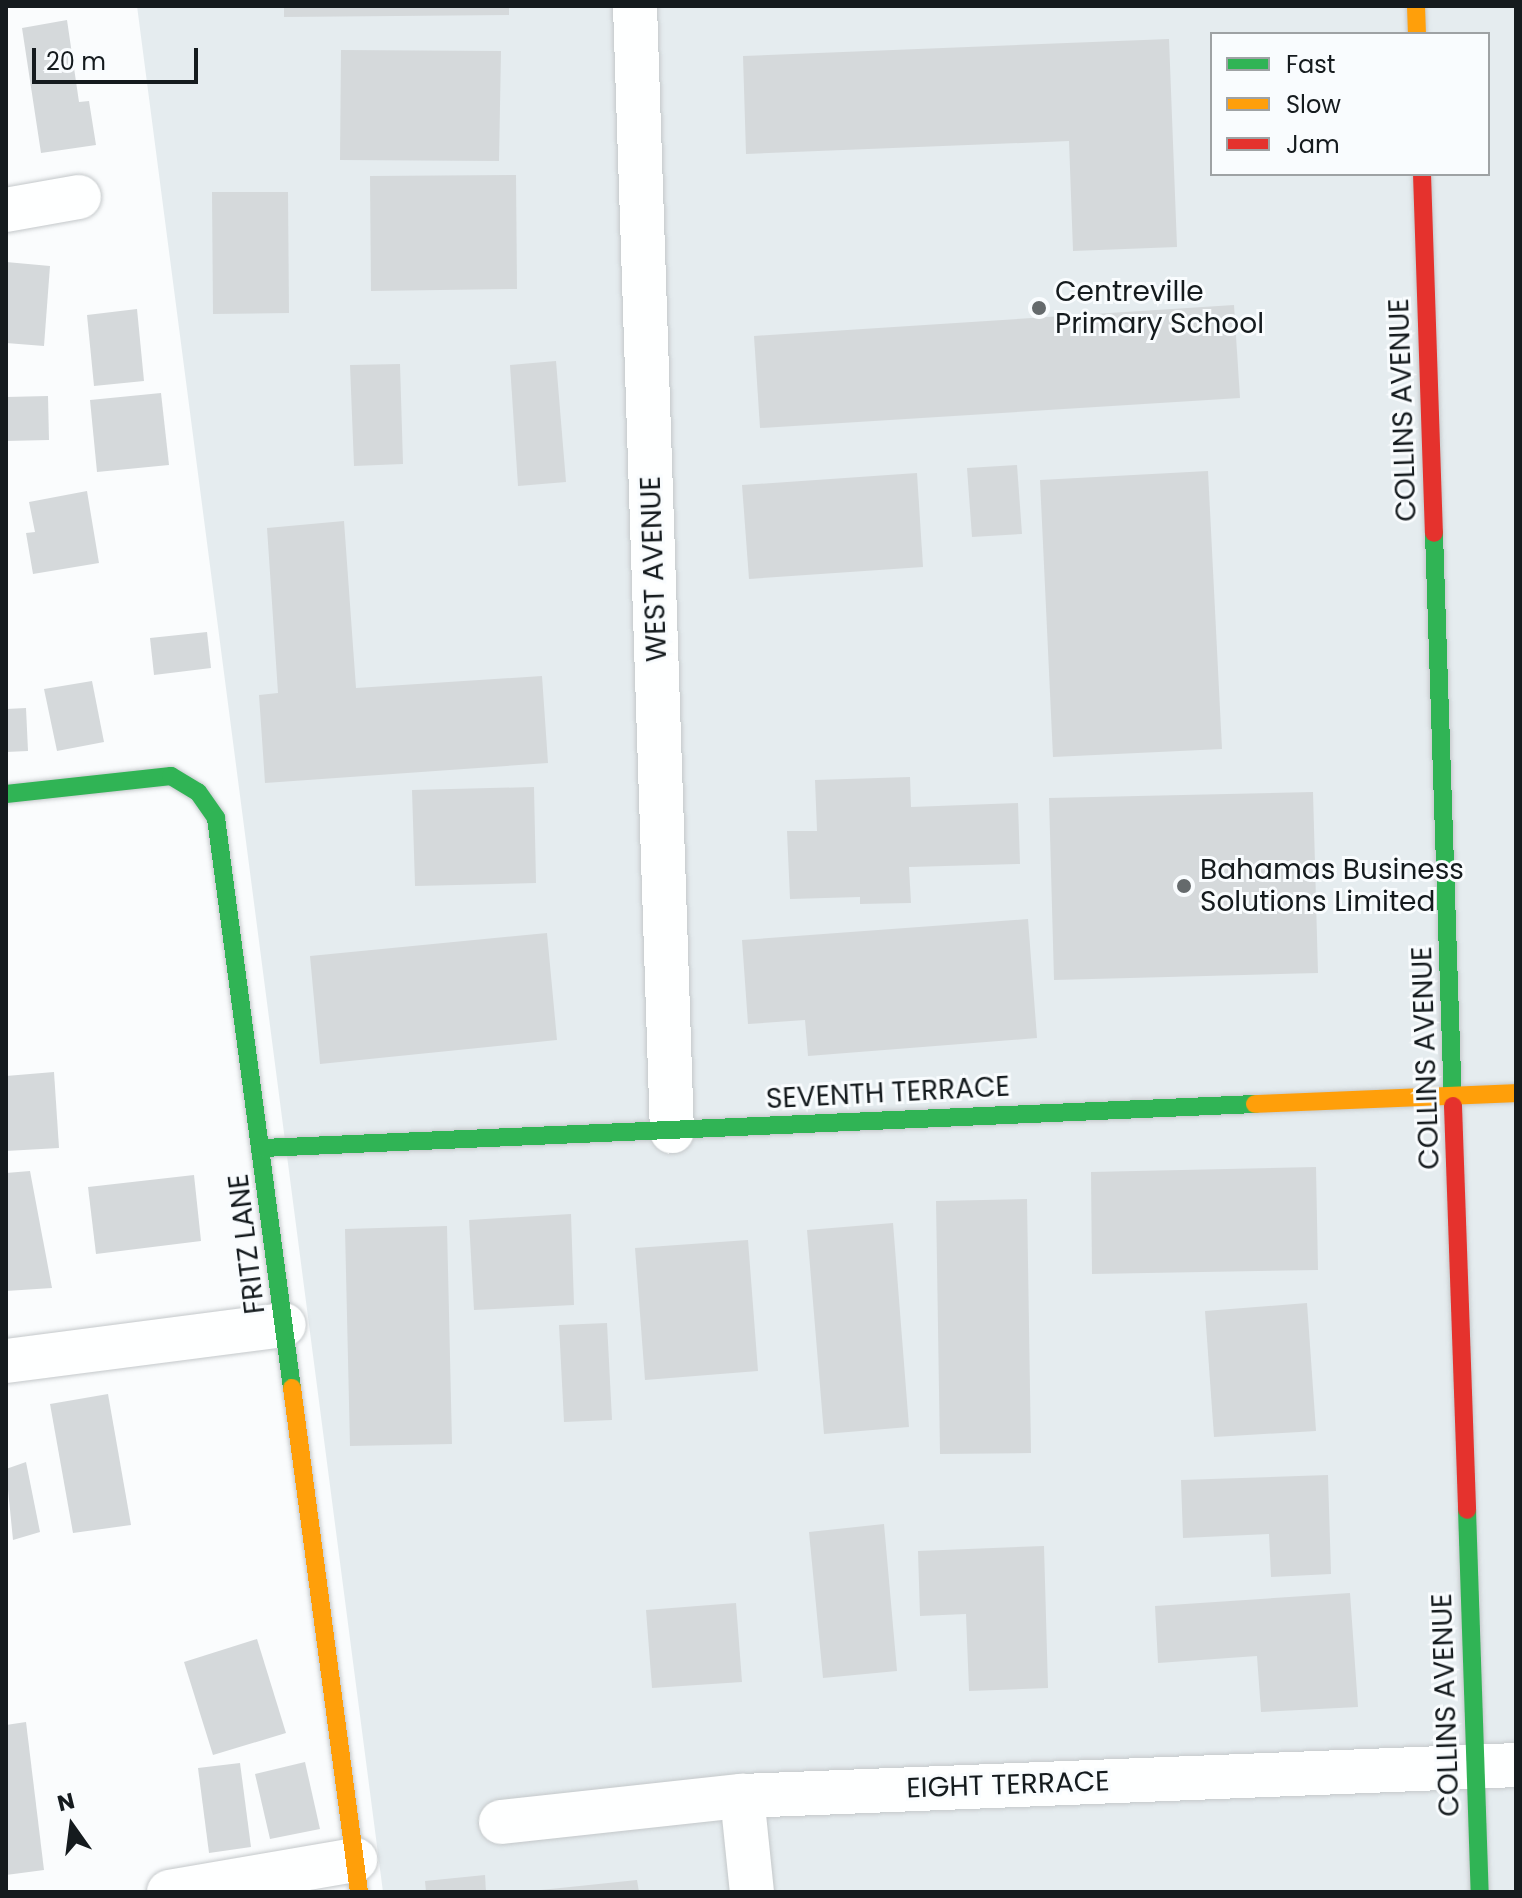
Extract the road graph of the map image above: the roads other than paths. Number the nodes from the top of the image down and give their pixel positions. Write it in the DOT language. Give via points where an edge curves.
graph roads {
  1 [pos="635,6"];
  2 [pos="1416,6"];
  3 [pos="1417,32"];
  4 [pos="1422,176"];
  5 [pos="79,197"];
  6 [pos="6,210"];
  7 [pos="6,794"];
  8 [pos="1516,1093"];
  9 [pos="1456,1095"];
  10 [pos="672,1131"];
  11 [pos="263,1148"];
  12 [pos="284,1325"];
  13 [pos="6,1361"];
  14 [pos="1496,1765"];
  15 [pos="742,1796"];
  16 [pos="501,1822"];
  17 [pos="357,1876"];
  18 [pos="169,1892"];
  19 [pos="752,1892"];
  20 [pos="1480,1892"];
  1 -- 10 [label="street, WEST AVENUE"];
  2 -- 3 [label="street"];
  4 -- 9 [label="street, COLLINS AVENUE"];
  5 -- 6 [label="street"];
  7 -- 11 [label="street, FRITZ LANE" via="171,776 198,792 216,818"];
  8 -- 9 [label="street, SEVENTH TERRACE"];
  9 -- 10 [label="street, SEVENTH TERRACE"];
  9 -- 14 [label="street, COLLINS AVENUE"];
  10 -- 11 [label="street, SEVENTH TERRACE"];
  11 -- 12 [label="street, FRITZ LANE"];
  12 -- 13 [label="street"];
  12 -- 17 [label="street, FRITZ LANE"];
  14 -- 15 [label="street, EIGHT TERRACE"];
  14 -- 20 [label="street, COLLINS AVENUE"];
  15 -- 16 [label="street, EIGHT TERRACE"];
  15 -- 19 [label="street"];
  17 -- 18 [label="street"];
}
